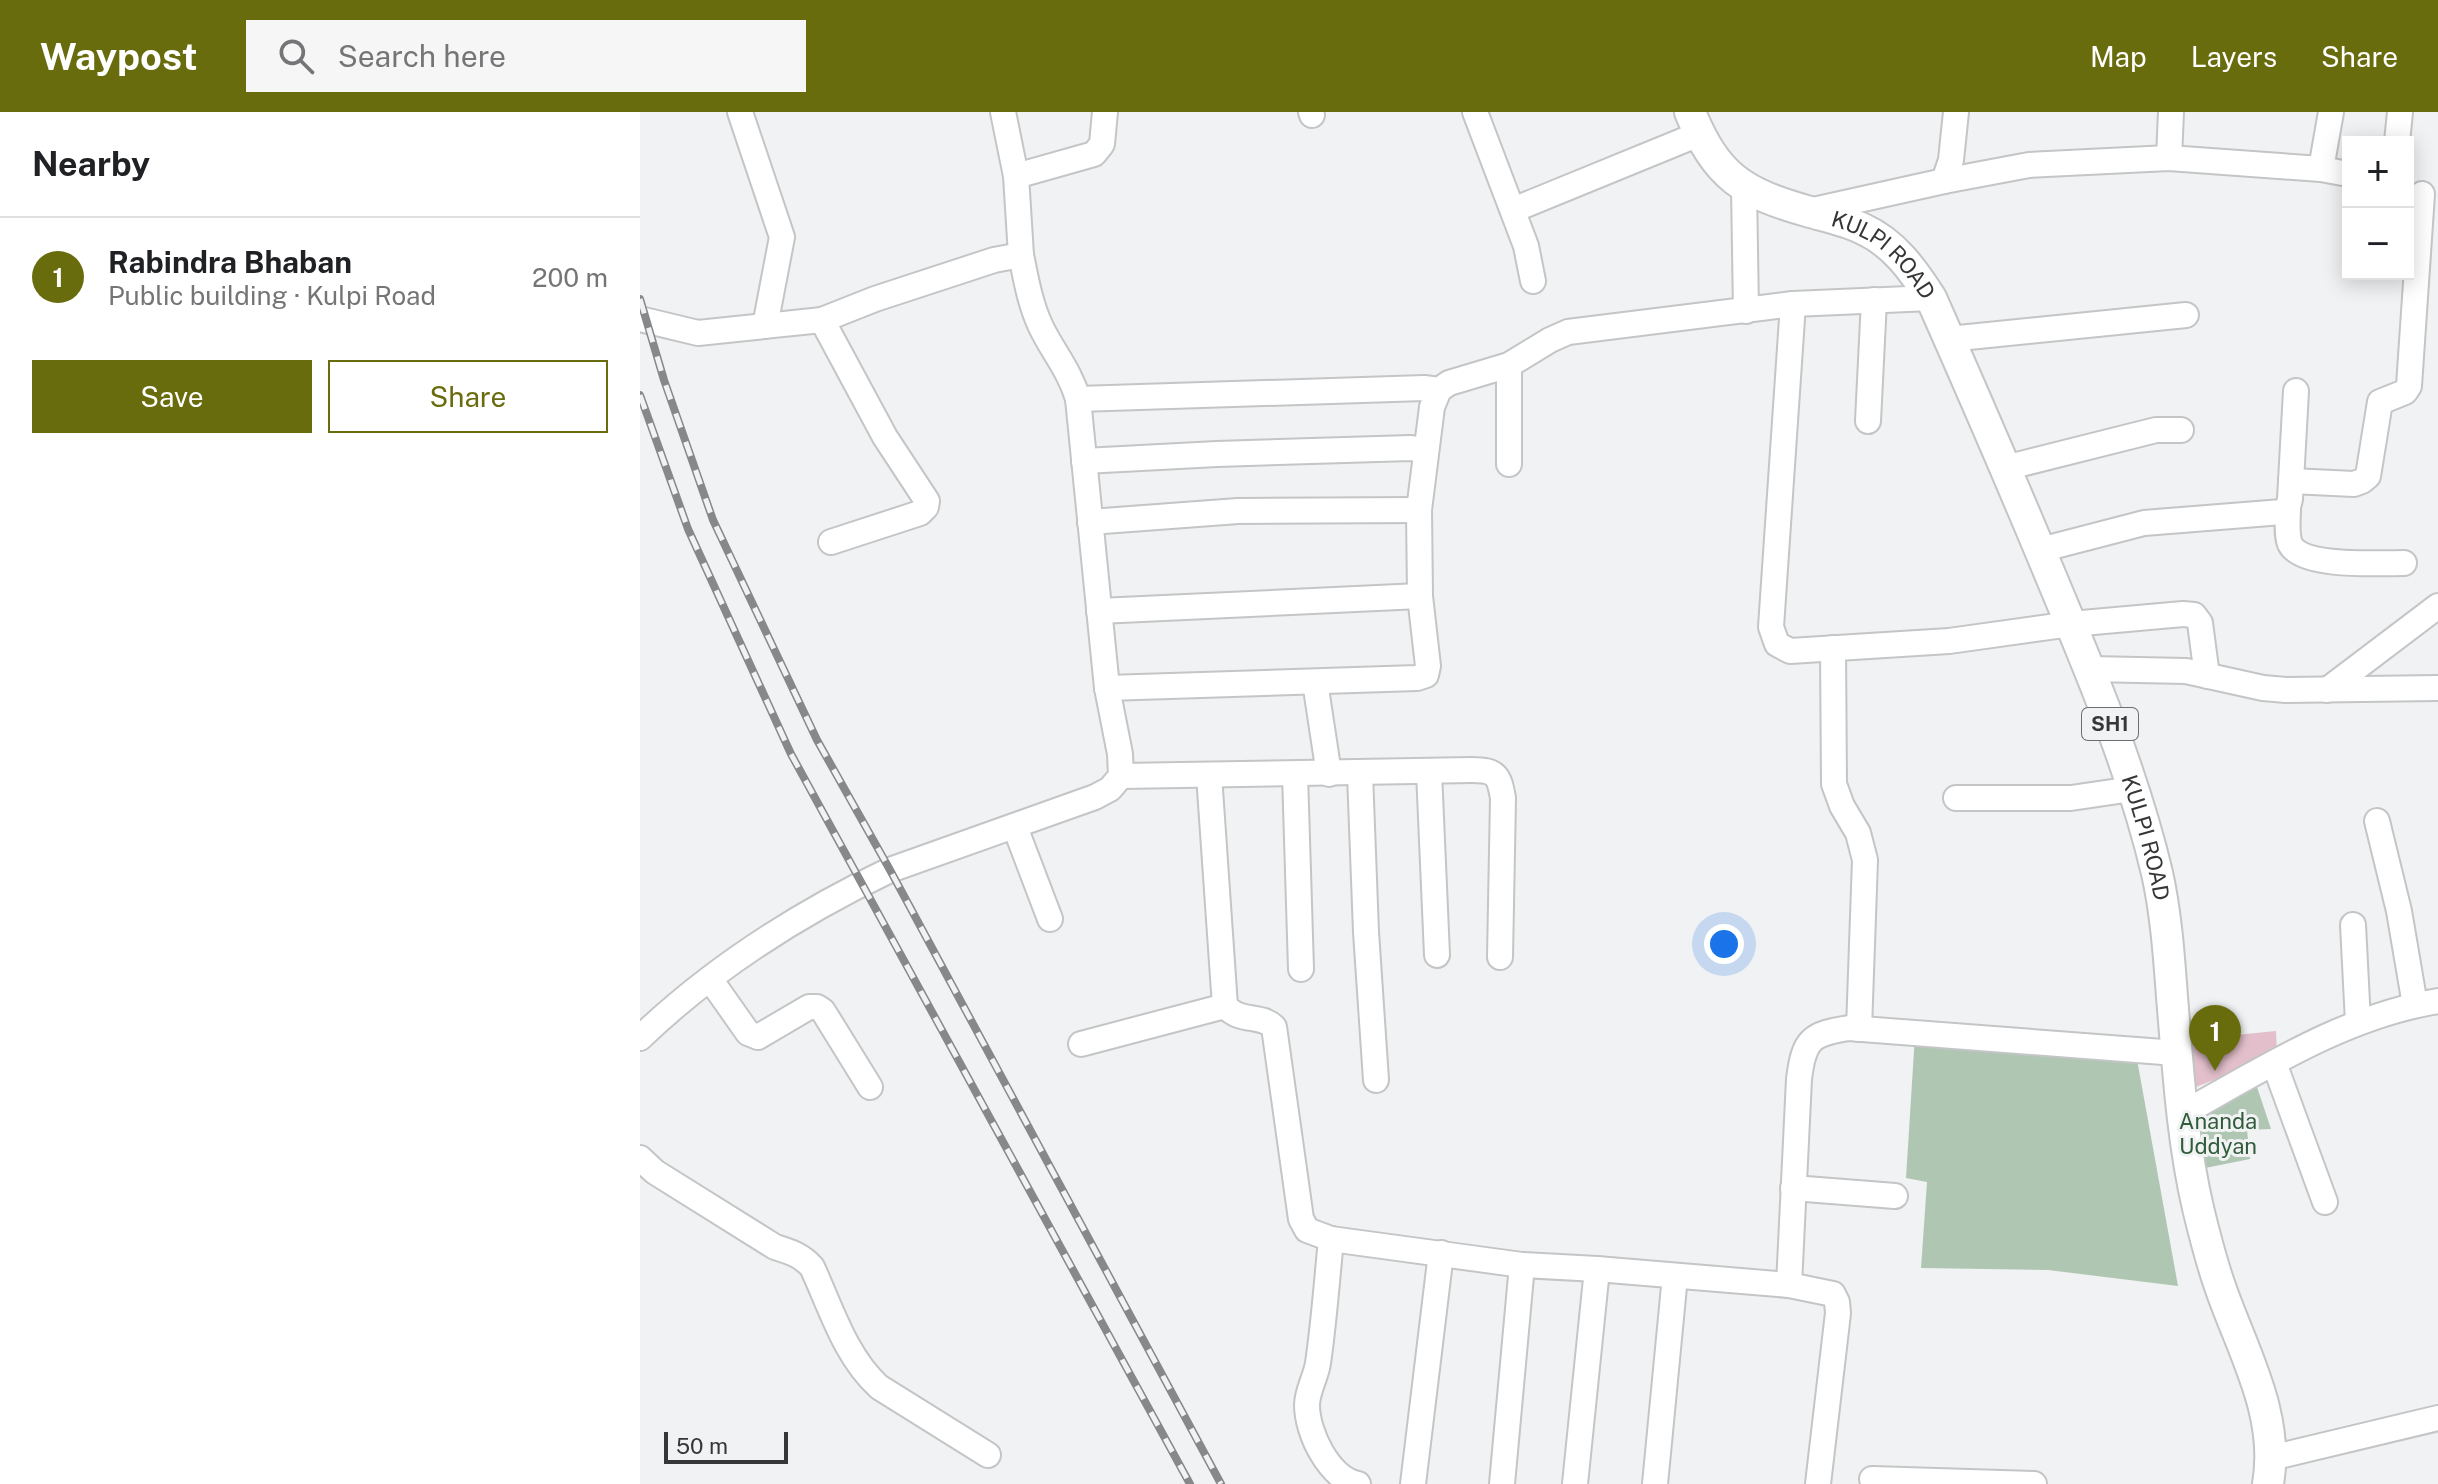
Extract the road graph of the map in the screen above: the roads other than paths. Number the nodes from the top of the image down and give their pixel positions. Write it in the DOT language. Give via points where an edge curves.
graph roads {
  1 [pos="740,112"];
  2 [pos="1003,112"];
  3 [pos="1105,112"];
  4 [pos="1956,112"];
  5 [pos="2171,112"];
  6 [pos="2331,112"];
  7 [pos="2400,112"];
  8 [pos="1482,114"];
  9 [pos="1694,123"];
  10 [pos="2398,136"];
  11 [pos="2169,158"];
  12 [pos="2321,169"];
  13 [pos="2342,173"];
  14 [pos="1016,176"];
  15 [pos="1944,181"];
  16 [pos="1744,188"];
  17 [pos="2423,195"];
  18 [pos="1513,210"];
  19 [pos="1807,211"];
  20 [pos="1021,255"];
  21 [pos="1533,281"];
  22 [pos="1931,298"];
  23 [pos="1874,300"];
  24 [pos="1793,304"];
  25 [pos="1746,311"];
  26 [pos="2186,315"];
  27 [pos="640,319"];
  28 [pos="822,320"];
  29 [pos="765,326"];
  30 [pos="1949,339"];
  31 [pos="1509,365"];
  32 [pos="1439,390"];
  33 [pos="2296,391"];
  34 [pos="1078,399"];
  35 [pos="1868,421"];
  36 [pos="2181,430"];
  37 [pos="1426,451"];
  38 [pos="1084,461"];
  39 [pos="1509,464"];
  40 [pos="2005,468"];
  41 [pos="2291,481"];
  42 [pos="2288,507"];
  43 [pos="1419,510"];
  44 [pos="1090,522"];
  45 [pos="831,542"];
  46 [pos="2040,550"];
  47 [pos="2404,563"];
  48 [pos="1420,596"];
  49 [pos="2438,606"];
  50 [pos="1099,611"];
  51 [pos="2071,624"];
  52 [pos="1833,648"];
  53 [pos="2090,669"];
  54 [pos="2207,676"];
  55 [pos="1315,682"];
  56 [pos="1107,688"];
  57 [pos="2327,690"];
  58 [pos="2437,696"];
  59 [pos="1429,772"];
  60 [pos="1295,774"];
  61 [pos="1329,774"];
  62 [pos="1360,774"];
  63 [pos="1209,775"];
  64 [pos="1121,776"];
  65 [pos="2132,789"];
  66 [pos="1956,798"];
  67 [pos="2377,821"];
  68 [pos="1015,827"];
  69 [pos="1050,919"];
  70 [pos="2353,925"];
  71 [pos="1437,955"];
  72 [pos="1500,957"];
  73 [pos="1301,969"];
  74 [pos="710,979"];
  75 [pos="2426,1003"];
  76 [pos="1225,1006"];
  77 [pos="2358,1022"];
  78 [pos="1859,1029"];
  79 [pos="641,1035"];
  80 [pos="1081,1044"];
  81 [pos="2176,1053"];
  82 [pos="2274,1063"];
  83 [pos="1376,1080"];
  84 [pos="870,1087"];
  85 [pos="2182,1114"];
  86 [pos="640,1158"];
  87 [pos="1793,1188"];
  88 [pos="1895,1196"];
  89 [pos="2325,1202"];
  90 [pos="1331,1239"];
  91 [pos="1441,1253"];
  92 [pos="1522,1265"];
  93 [pos="1597,1269"];
  94 [pos="1675,1276"];
  95 [pos="1789,1285"];
  96 [pos="2438,1418"];
  97 [pos="988,1455"];
  98 [pos="2270,1471"];
  99 [pos="1872,1479"];
  100 [pos="1358,1484"];
  101 [pos="1413,1484"];
  102 [pos="1502,1484"];
  103 [pos="1575,1484"];
  104 [pos="1655,1484"];
  105 [pos="1818,1484"];
  106 [pos="2034,1484"];
  1 -- 29 [label="street" via="782,237"];
  2 -- 14 [label="street"];
  3 -- 14 [label="street" via="1102,144 1094,154"];
  4 -- 15 [label="street"];
  5 -- 11 [label="street"];
  6 -- 12 [label="street"];
  7 -- 10 [label="street"];
  8 -- 18 [label="street"];
  9 -- 16 [label="main road, KULPI ROAD / SH1" via="1725,174"];
  9 -- 18 [label="street"];
  11 -- 12 [label="street"];
  11 -- 15 [label="street" via="2029,165"];
  12 -- 13 [label="street"];
  14 -- 20 [label="street"];
  15 -- 19 [label="street"];
  16 -- 19 [label="main road, KULPI ROAD / SH1"];
  16 -- 25 [label="street"];
  17 -- 41 [label="street" via="2409,386 2380,402 2368,476 2354,484"];
  18 -- 21 [label="street"];
  19 -- 22 [label="main road, KULPI ROAD / SH1" via="1881,239 1912,268"];
  20 -- 28 [label="street"];
  20 -- 34 [label="street" via="1033,310"];
  22 -- 23 [label="street"];
  22 -- 30 [label="main road, KULPI ROAD / SH1"];
  23 -- 24 [label="street"];
  23 -- 35 [label="street"];
  24 -- 25 [label="street"];
  24 -- 52 [label="street" via="1771,627 1777,644 1790,651"];
  25 -- 31 [label="street" via="1568,332"];
  26 -- 30 [label="street"];
  27 -- 29 [label="street" via="698,333"];
  28 -- 29 [label="street"];
  28 -- 45 [label="street" via="885,437 927,501 920,513"];
  30 -- 40 [label="main road, KULPI ROAD / SH1"];
  31 -- 32 [label="street"];
  31 -- 39 [label="street"];
  32 -- 34 [label="street"];
  32 -- 37 [label="street"];
  33 -- 41 [label="street"];
  34 -- 38 [label="street"];
  36 -- 40 [label="street" via="2156,430"];
  37 -- 38 [label="street"];
  37 -- 43 [label="street"];
  38 -- 44 [label="street"];
  40 -- 46 [label="main road, KULPI ROAD / SH1"];
  41 -- 42 [label="street"];
  42 -- 46 [label="street" via="2275,513 2167,519"];
  42 -- 47 [label="street" via="2289,539 2298,553 2334,561"];
  43 -- 44 [label="street" via="1238,511"];
  43 -- 48 [label="street"];
  44 -- 50 [label="street"];
  46 -- 51 [label="main road, KULPI ROAD / SH1"];
  48 -- 50 [label="street"];
  48 -- 55 [label="street" via="1426,675"];
  49 -- 57 [label="street"];
  50 -- 56 [label="street"];
  51 -- 52 [label="street" via="1949,641"];
  51 -- 53 [label="main road, KULPI ROAD / SH1"];
  51 -- 54 [label="street" via="2194,615 2200,623"];
  52 -- 78 [label="street" via="1834,784 1865,860"];
  53 -- 54 [label="street"];
  53 -- 65 [label="main road, KULPI ROAD / SH1"];
  54 -- 57 [label="street" via="2263,688"];
  55 -- 56 [label="street"];
  55 -- 61 [label="street"];
  56 -- 64 [label="street"];
  57 -- 58 [label="street"];
  59 -- 62 [label="street"];
  59 -- 71 [label="street"];
  59 -- 72 [label="street" via="1485,770 1500,781"];
  60 -- 61 [label="street"];
  60 -- 63 [label="street"];
  60 -- 73 [label="street"];
  61 -- 62 [label="street"];
  62 -- 83 [label="street"];
  63 -- 64 [label="street"];
  63 -- 76 [label="street"];
  64 -- 68 [label="street" via="1095,797"];
  65 -- 66 [label="street" via="2071,798"];
  65 -- 81 [label="main road, KULPI ROAD / SH1" via="2158,877"];
  67 -- 75 [label="street"];
  68 -- 69 [label="street"];
  68 -- 74 [label="street" via="863,883 771,936"];
  70 -- 77 [label="street"];
  74 -- 79 [label="street"];
  74 -- 84 [label="street" via="753,1037 809,1007 823,1011"];
  75 -- 77 [label="street"];
  76 -- 80 [label="street"];
  76 -- 90 [label="street" via="1233,1015 1274,1027 1301,1219 1307,1230"];
  77 -- 82 [label="street"];
  78 -- 81 [label="street"];
  78 -- 87 [label="street" via="1824,1032 1811,1040 1802,1057"];
  81 -- 85 [label="main road, KULPI ROAD / SH1"];
  82 -- 85 [label="street"];
  82 -- 89 [label="street"];
  85 -- 98 [label="main road, KULPI ROAD / SH1" via="2209,1255 2264,1404"];
  86 -- 97 [label="street" via="775,1247 804,1258 865,1375"];
  87 -- 88 [label="street"];
  87 -- 95 [label="street"];
  90 -- 91 [label="street"];
  90 -- 100 [label="street" via="1318,1366 1307,1408 1321,1456"];
  91 -- 92 [label="street"];
  91 -- 101 [label="street"];
  92 -- 93 [label="street"];
  92 -- 102 [label="street"];
  93 -- 94 [label="street"];
  93 -- 103 [label="street"];
  94 -- 95 [label="street"];
  94 -- 104 [label="street"];
  95 -- 105 [label="street" via="1833,1294 1837,1302"];
  96 -- 98 [label="street"];
  99 -- 106 [label="street"];
}
